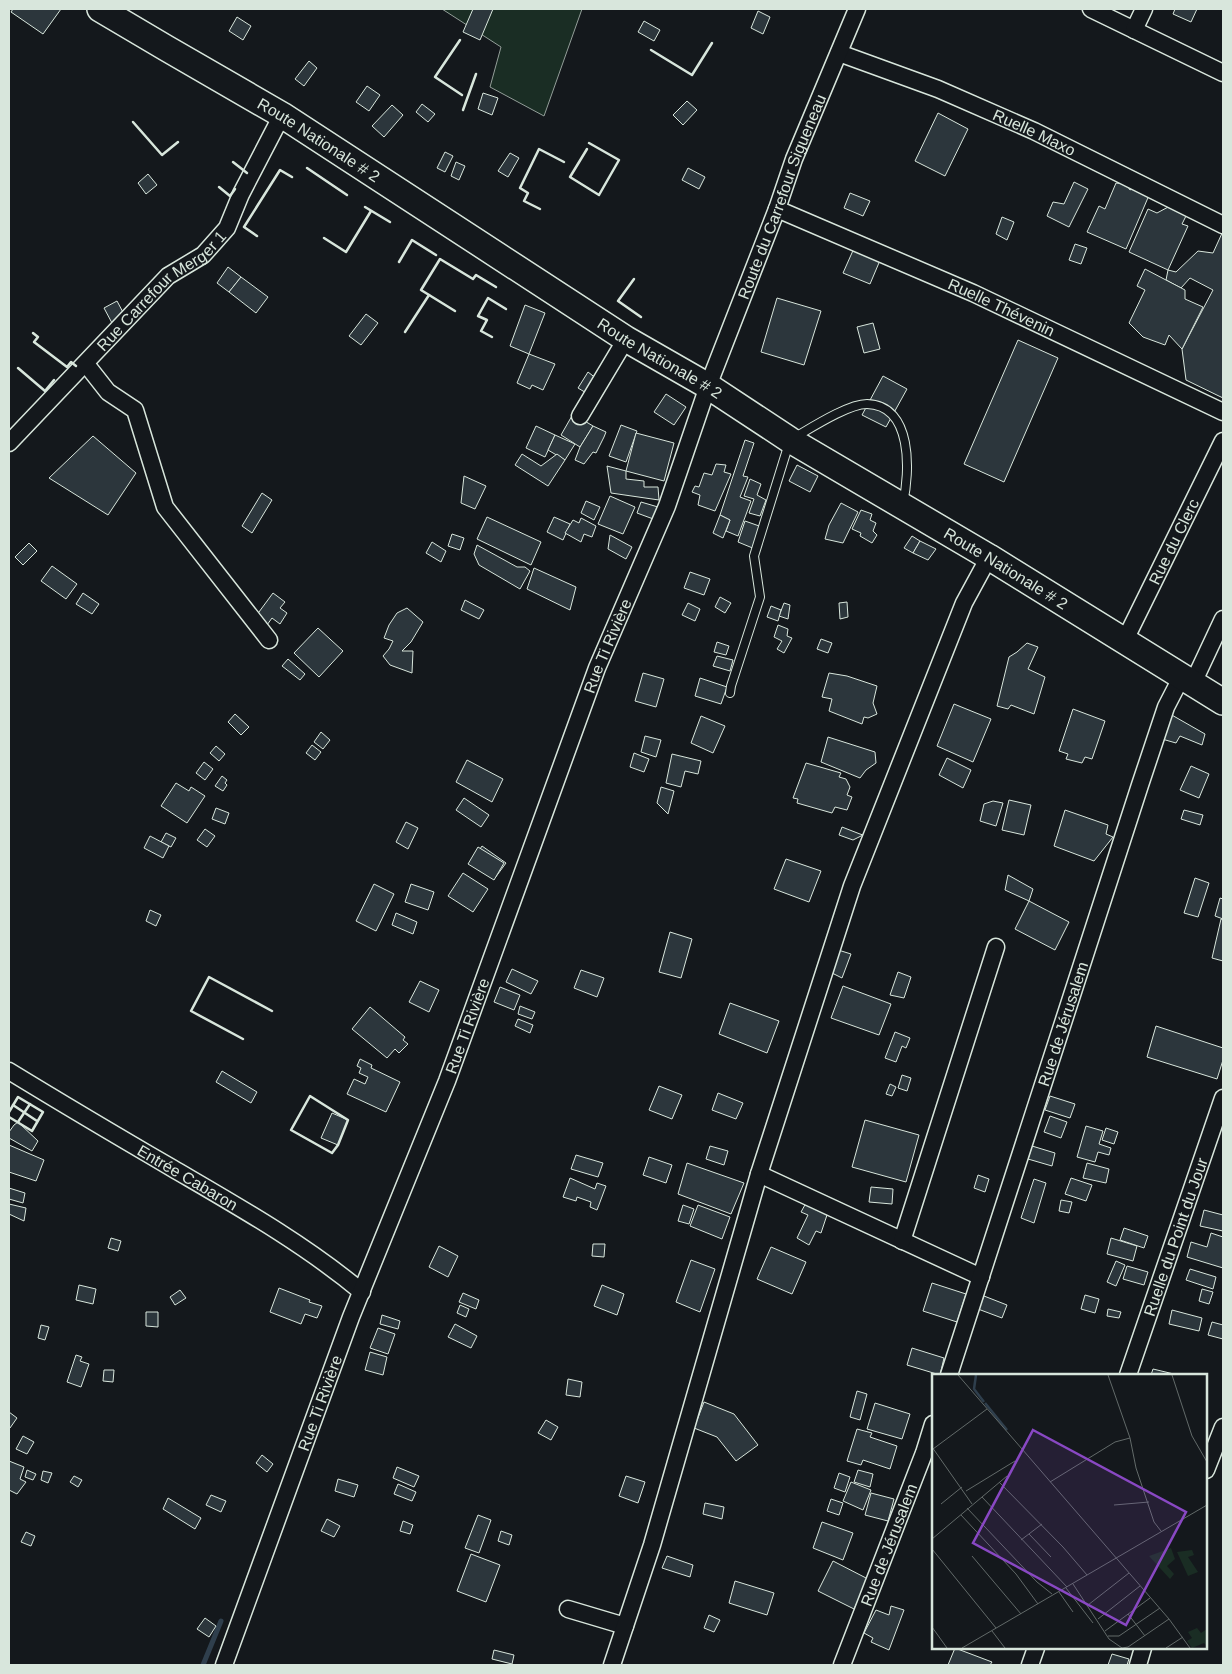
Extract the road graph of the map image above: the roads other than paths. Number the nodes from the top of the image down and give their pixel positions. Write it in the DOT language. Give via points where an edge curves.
graph roads {
  1 [pos="100,9"];
  2 [pos="858,9"];
  3 [pos="1091,9"];
  4 [pos="1144,9"];
  5 [pos="1134,30"];
  6 [pos="839,53"];
  7 [pos="1223,73"];
  8 [pos="282,115"];
  9 [pos="777,209"];
  10 [pos="1223,225"];
  11 [pos="626,339"];
  12 [pos="86,364"];
  13 [pos="708,386"];
  14 [pos="1223,412"];
  15 [pos="580,416"];
  16 [pos="790,440"];
  17 [pos="1223,441"];
  18 [pos="9,443"];
  19 [pos="902,507"];
  20 [pos="989,557"];
  21 [pos="1223,619"];
  22 [pos="269,640"];
  23 [pos="1124,642"];
  24 [pos="1187,679"];
  25 [pos="730,693"];
  26 [pos="1223,702"];
  27 [pos="996,946"];
  28 [pos="9,1071"];
  29 [pos="1223,1098"];
  30 [pos="759,1174"];
  31 [pos="902,1241"];
  32 [pos="981,1277"];
  33 [pos="362,1292"];
  34 [pos="949,1374"];
  35 [pos="1128,1374"];
  36 [pos="932,1427"];
  37 [pos="1223,1427"];
  38 [pos="1207,1467"];
  39 [pos="568,1609"];
  40 [pos="625,1626"];
  41 [pos="1036,1649"];
  42 [pos="1143,1649"];
  43 [pos="224,1665"];
  44 [pos="612,1665"];
  45 [pos="842,1665"];
  46 [pos="1030,1665"];
  47 [pos="1138,1665"];
  1 -- 8 [label="main road, Route Nationale # 2"];
  2 -- 6 [label="street, Route du Carrefour Sigueneau"];
  3 -- 5 [label="street"];
  4 -- 5 [label="street"];
  5 -- 7 [label="street"];
  6 -- 9 [label="street, Route du Carrefour Sigueneau" via="794,159"];
  6 -- 10 [label="street, Ruelle Maxo" via="938,89 1034,131"];
  8 -- 11 [label="main road, Route Nationale # 2"];
  8 -- 12 [label="street, Rue Carrefour Merger 1" via="241,194 228,228 203,254 168,276"];
  9 -- 13 [label="street, Route du Carrefour Sigueneau"];
  9 -- 14 [label="street, Ruelle Thévenin" via="973,293"];
  11 -- 13 [label="main road, Route Nationale # 2"];
  11 -- 15 [label="street"];
  12 -- 18 [label="street, Rue Carrefour Merger 1"];
  12 -- 22 [label="street" via="108,392 135,410 165,507"];
  13 -- 16 [label="main road, Route Nationale # 2"];
  13 -- 33 [label="street, Rue Ti Rivière" via="666,506 597,668 447,1081"];
  16 -- 19 [label="main road, Route Nationale # 2"];
  16 -- 19 [label="lane" via="844,410 866,404 882,408 897,420 906,446 907,483"];
  16 -- 25 [label="lane" via="754,556 760,597"];
  17 -- 23 [label="street, Rue du Clerc"];
  19 -- 20 [label="main road, Route Nationale # 2"];
  20 -- 23 [label="main road, Route Nationale # 2"];
  20 -- 30 [label="street" via="964,603 852,886"];
  21 -- 24 [label="street, Rue de Jérusalem"];
  23 -- 24 [label="main road, Route Nationale # 2"];
  24 -- 26 [label="main road, Route Nationale # 2"];
  24 -- 32 [label="street, Rue de Jérusalem" via="1166,707 1148,759"];
  27 -- 31 [label="street"];
  28 -- 33 [label="street, Entrée Cabaron" via="266,1223 329,1264"];
  29 -- 35 [label="street, Ruelle du Point du Jour"];
  30 -- 31 [label="street"];
  30 -- 40 [label="street" via="652,1545"];
  31 -- 32 [label="street"];
  32 -- 34 [label="street, Rue de Jérusalem"];
  33 -- 43 [label="street, Rue Ti Rivière"];
  36 -- 45 [label="street, Rue de Jérusalem"];
  37 -- 38 [label="street"];
  39 -- 40 [label="street"];
  40 -- 44 [label="street"];
  41 -- 46 [label="street"];
  42 -- 47 [label="street"];
}
